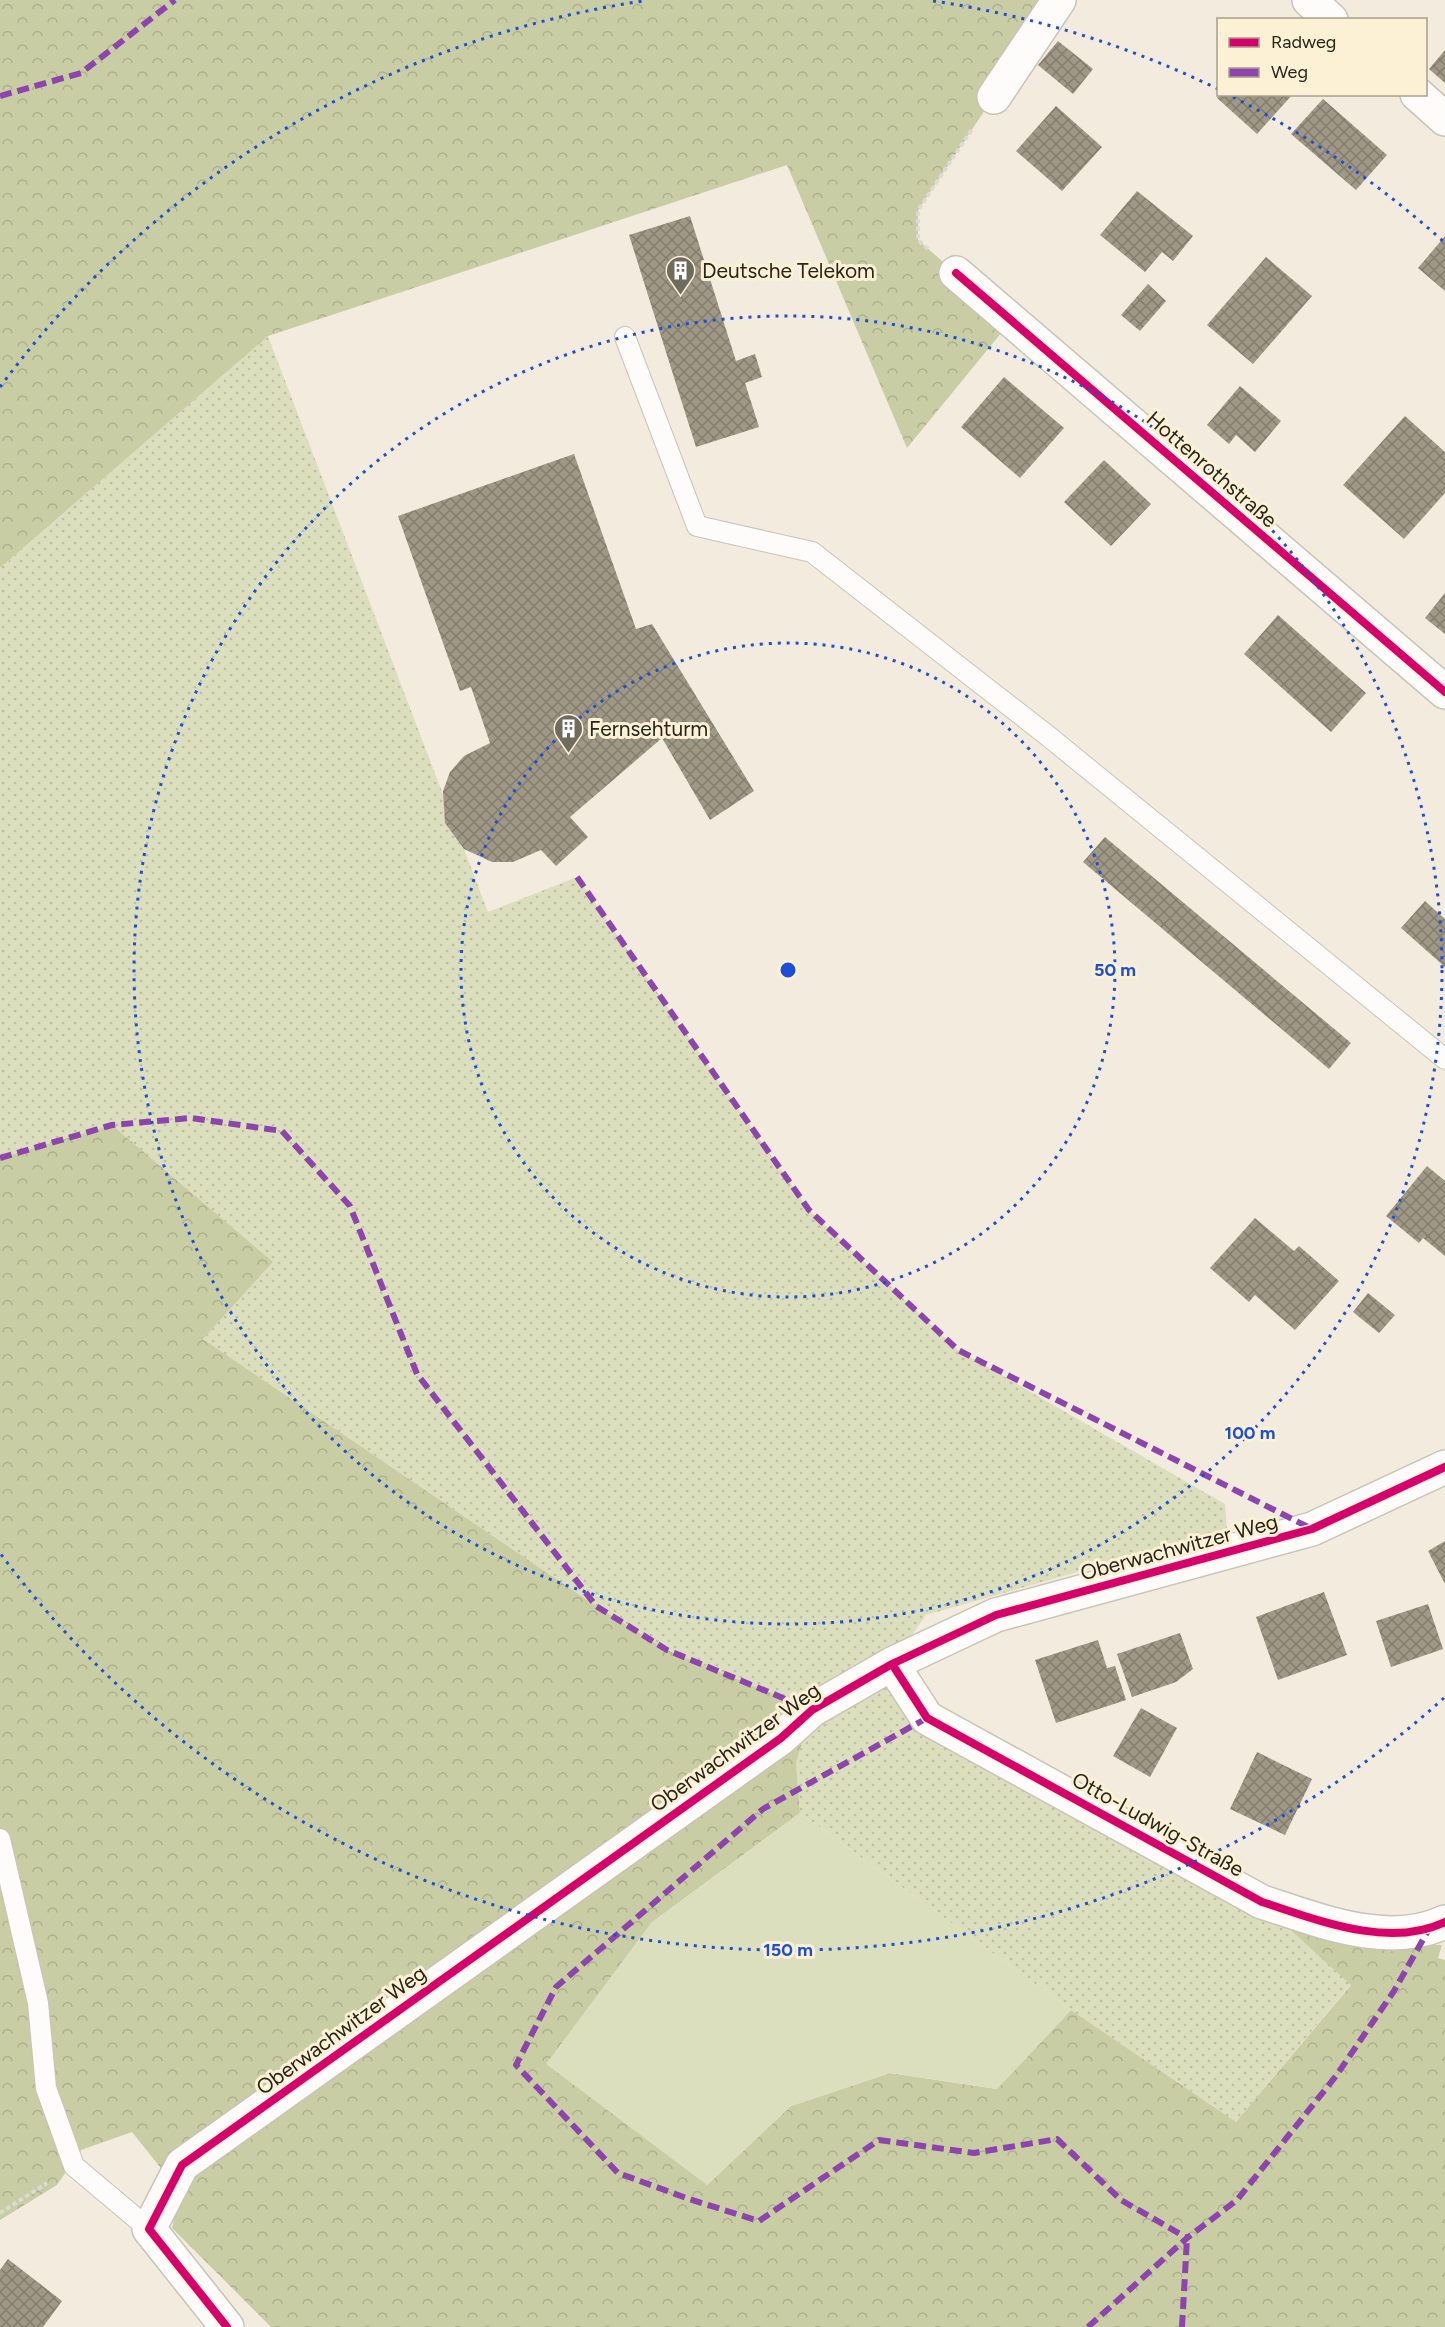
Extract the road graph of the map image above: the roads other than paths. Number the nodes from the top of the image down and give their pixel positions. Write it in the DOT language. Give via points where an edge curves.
graph roads {
  1 [pos="1059,0"];
  2 [pos="1309,0"];
  3 [pos="1329,18"];
  4 [pos="1419,96"];
  5 [pos="994,97"];
  6 [pos="1445,119"];
  7 [pos="956,273"];
  8 [pos="625,337"];
  9 [pos="1445,692"];
  10 [pos="1445,1059"];
  11 [pos="1445,1467"];
  12 [pos="892,1664"];
  13 [pos="0,1839"];
  14 [pos="1445,1922"];
  15 [pos="149,2229"];
  16 [pos="227,2327"];
  1 -- 5 [label="street"];
  2 -- 3 [label="street"];
  4 -- 6 [label="street"];
  7 -- 9 [label="street, Hottenrothstraße"];
  8 -- 10 [label="lane" via="697,526 812,552 1048,736"];
  11 -- 12 [label="street, Oberwachwitzer Weg" via="1312,1529 996,1616"];
  12 -- 14 [label="street, Otto-Ludwig-Straße" via="927,1718 1262,1902 1376,1933 1429,1929"];
  12 -- 15 [label="street, Oberwachwitzer Weg" via="812,1710 781,1738 182,2165"];
  13 -- 15 [label="lane" via="38,2003 46,2088 74,2166"];
  15 -- 16 [label="street"];
}
